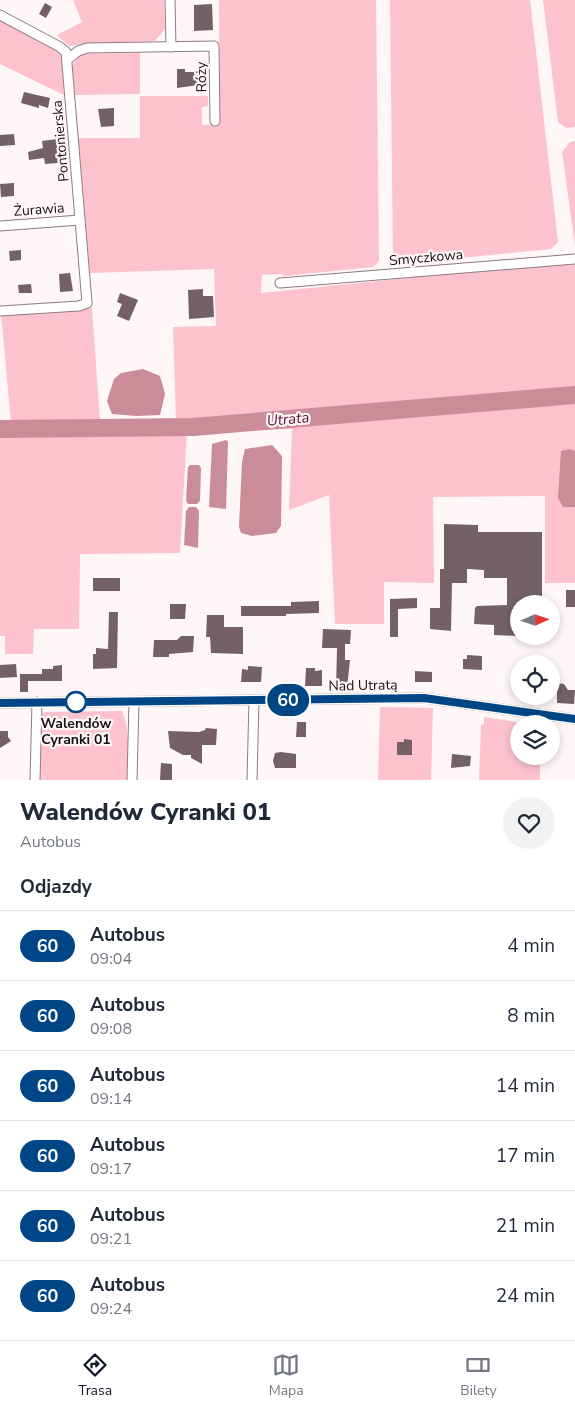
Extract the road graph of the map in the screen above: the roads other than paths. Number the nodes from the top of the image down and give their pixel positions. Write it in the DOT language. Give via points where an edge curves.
graph roads {
  1 [pos="170,0"];
  2 [pos="0,15"];
  3 [pos="171,46"];
  4 [pos="67,60"];
  5 [pos="215,120"];
  6 [pos="80,220"];
  7 [pos="0,226"];
  8 [pos="575,258"];
  9 [pos="280,282"];
  10 [pos="0,311"];
  11 [pos="254,700"];
  12 [pos="37,702"];
  13 [pos="134,702"];
  14 [pos="0,703"];
  15 [pos="575,719"];
  16 [pos="35,780"];
  17 [pos="132,780"];
  18 [pos="252,780"];
  1 -- 3 [label="street"];
  2 -- 4 [label="street" via="60,46 66,52"];
  3 -- 4 [label="street, Róży" via="87,48"];
  3 -- 5 [label="street, Róży" via="214,46"];
  4 -- 6 [label="street, Pontonierska"];
  6 -- 7 [label="street, Żurawia"];
  6 -- 10 [label="street, Pontonierska" via="87,303"];
  8 -- 9 [label="street, Smyczkowa"];
  11 -- 13 [label="street, Nad Utratą"];
  11 -- 15 [label="street, Nad Utratą" via="424,698"];
  11 -- 18 [label="street"];
  12 -- 13 [label="street, Nad Utratą"];
  12 -- 14 [label="street, Nad Utratą"];
  12 -- 16 [label="street"];
  13 -- 17 [label="street"];
}
